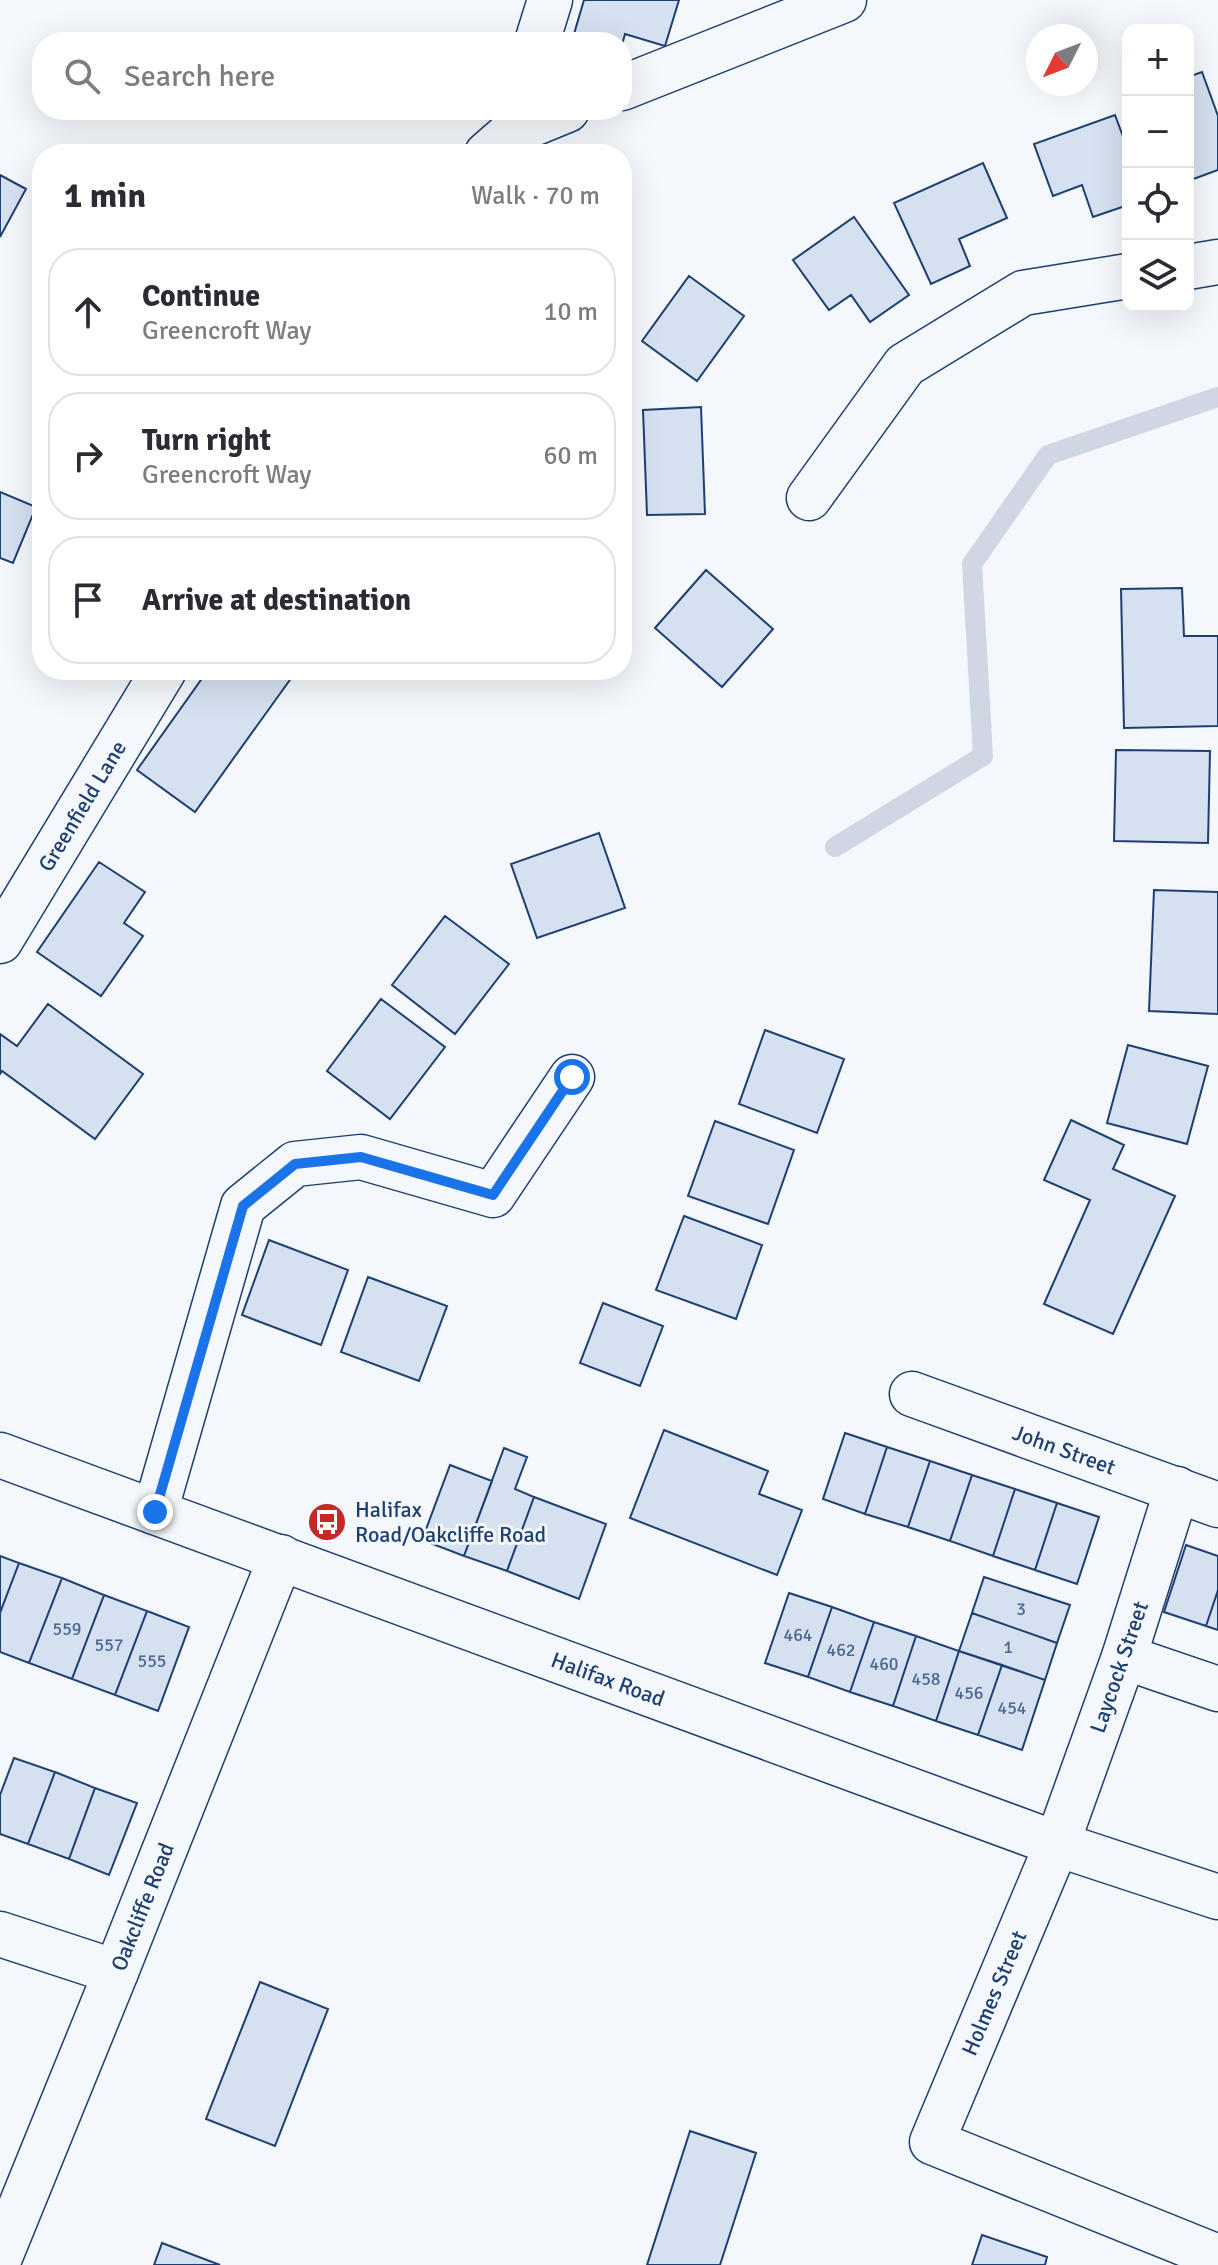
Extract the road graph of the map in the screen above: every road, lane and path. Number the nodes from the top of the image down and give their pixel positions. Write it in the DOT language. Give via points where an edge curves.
graph roads {
  1 [pos="550,0"];
  2 [pos="844,0"];
  3 [pos="540,32"];
  4 [pos="632,84"];
  5 [pos="539,120"];
  6 [pos="505,132"];
  7 [pos="1218,262"];
  8 [pos="1194,266"];
  9 [pos="1122,277"];
  10 [pos="809,498"];
  11 [pos="158,680"];
  12 [pos="0,941"];
  13 [pos="572,1077"];
  14 [pos="912,1394"];
  15 [pos="0,1455"];
  16 [pos="1177,1489"];
  17 [pos="1218,1505"];
  18 [pos="155,1512"];
  19 [pos="281,1557"];
  20 [pos="1124,1657"];
  21 [pos="1218,1689"];
  22 [pos="1057,1844"];
  23 [pos="1218,1897"];
  24 [pos="0,1934"];
  25 [pos="116,1972"];
  26 [pos="0,2257"];
  27 [pos="1218,2257"];
  1 -- 3 [label="main road"];
  2 -- 4 [label="main road"];
  5 -- 6 [label="main road"];
  7 -- 8 [label="main road"];
  9 -- 10 [label="main road" via="1023,293 905,365"];
  11 -- 12 [label="main road, Greenfield Lane"];
  13 -- 18 [label="main road" via="493,1195 361,1157 295,1164 243,1206"];
  14 -- 16 [label="main road, John Street"];
  15 -- 18 [label="main road, Halifax Road"];
  16 -- 17 [label="main road, John Street"];
  16 -- 20 [label="main road, Laycock Street"];
  18 -- 19 [label="main road, Halifax Road"];
  19 -- 22 [label="main road, Halifax Road"];
  19 -- 25 [label="main road, Oakcliffe Road"];
  20 -- 21 [label="main road"];
  20 -- 22 [label="main road, Laycock Street"];
  22 -- 23 [label="main road, Halifax Road"];
  22 -- 27 [label="main road, Holmes Street" via="932,2142"];
  24 -- 25 [label="main road"];
  25 -- 26 [label="main road, Oakcliffe Road"];
}
